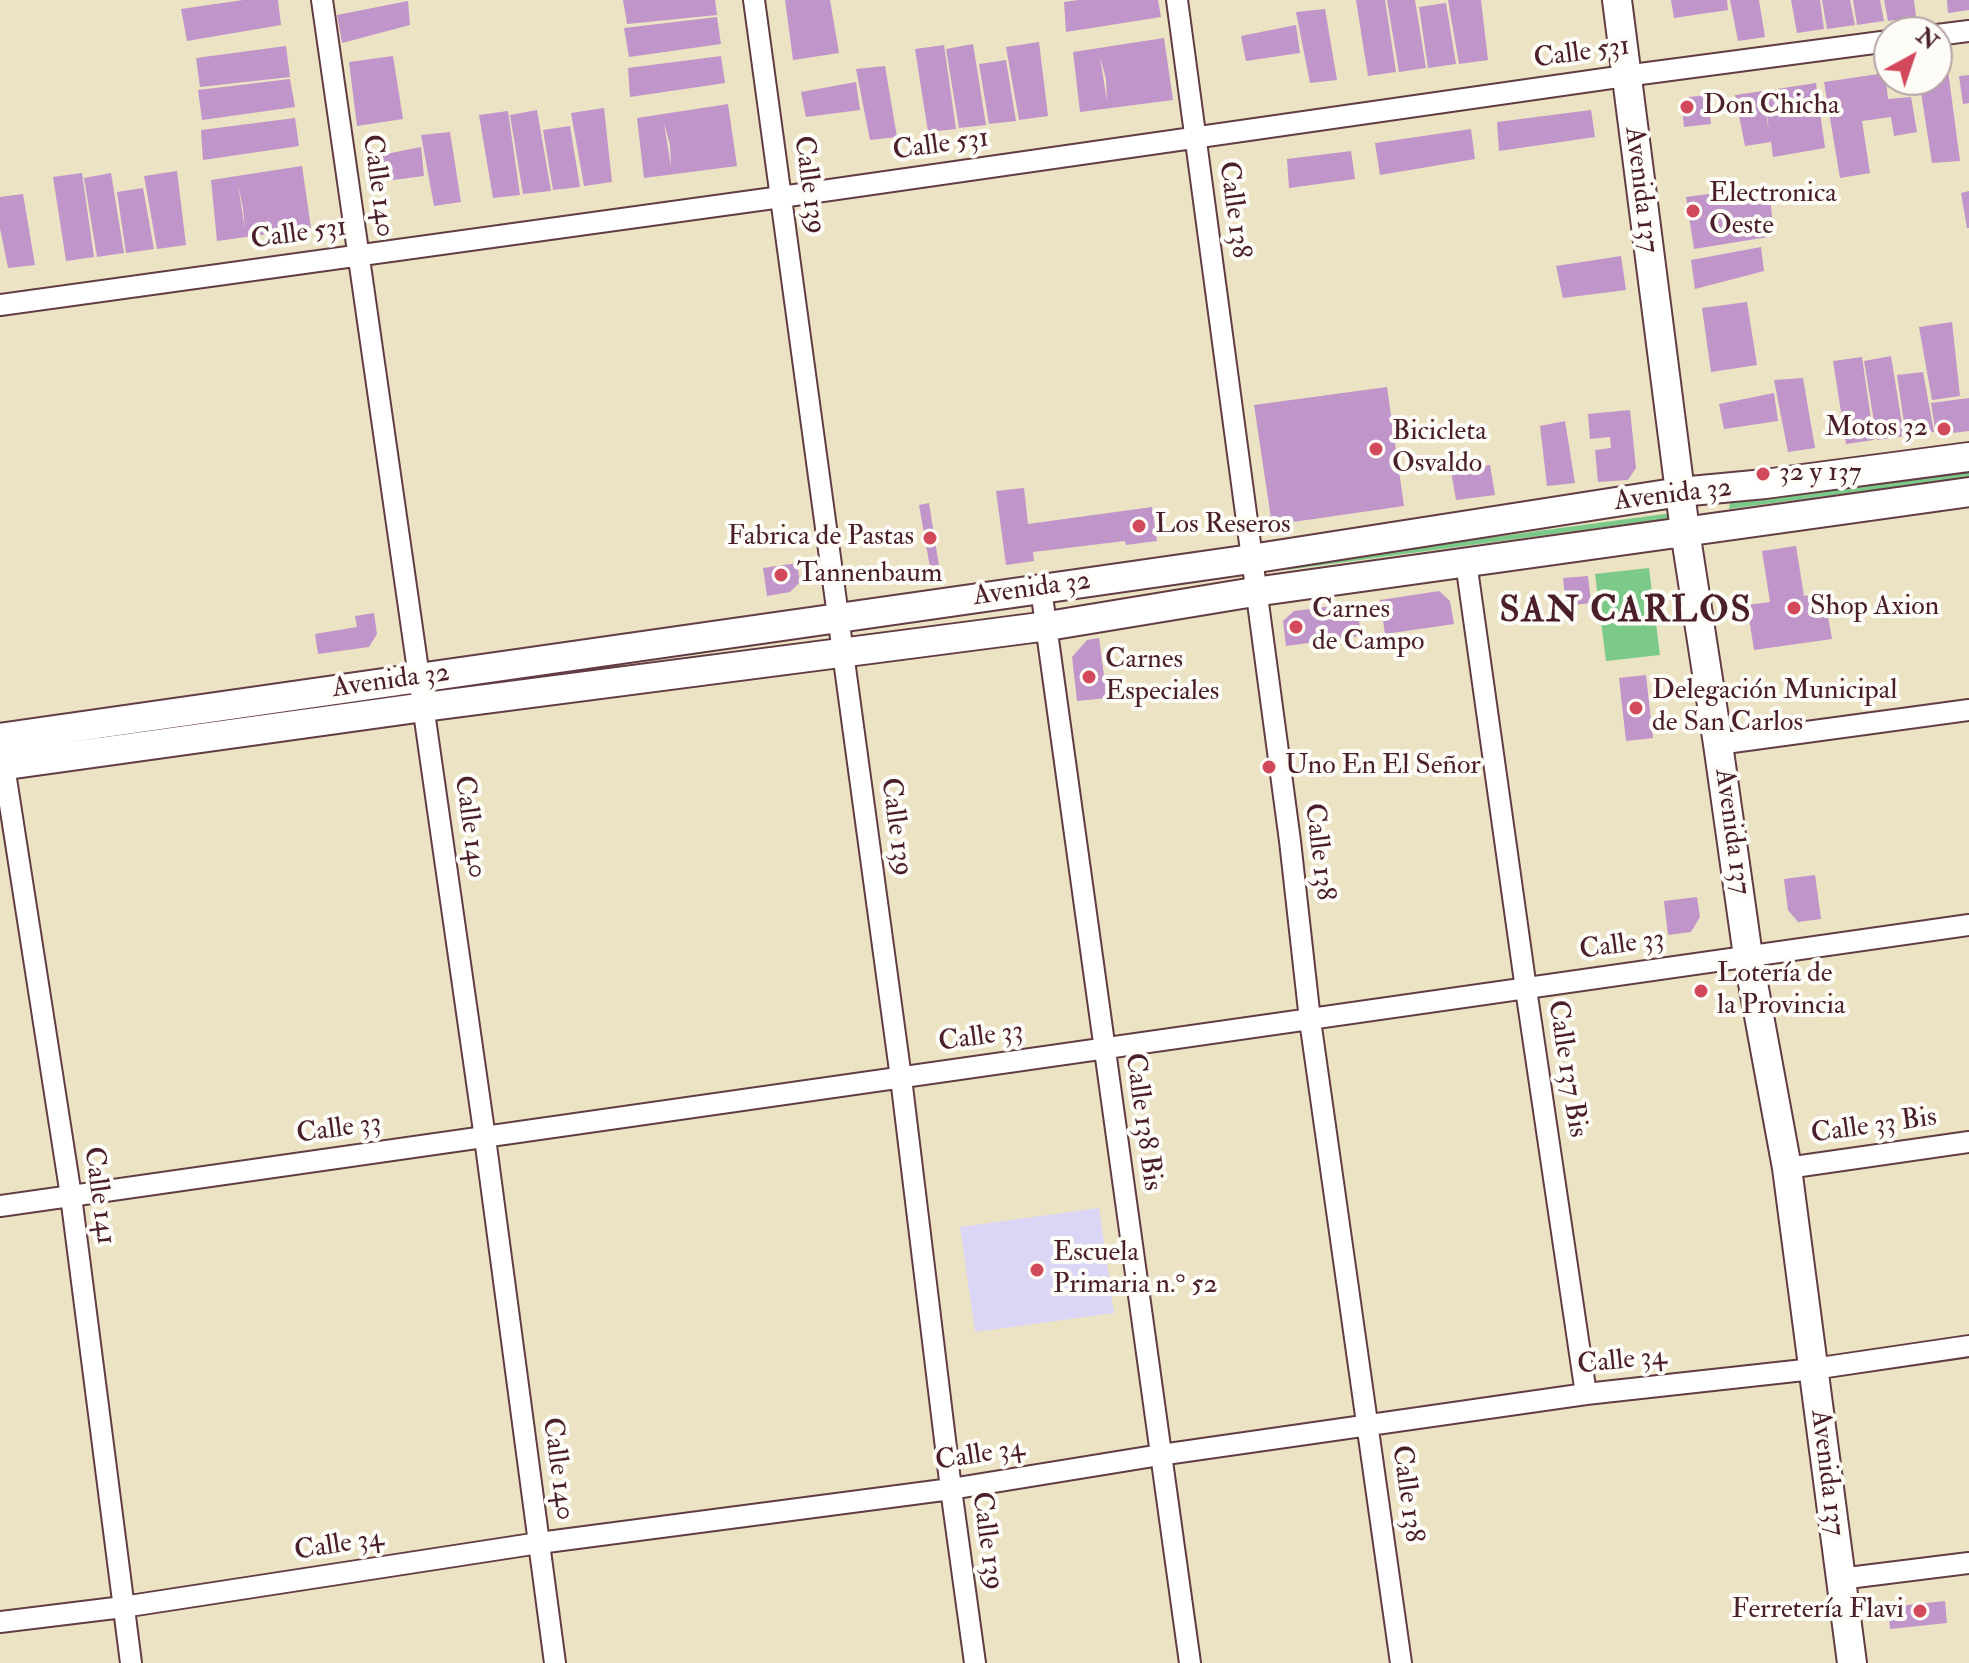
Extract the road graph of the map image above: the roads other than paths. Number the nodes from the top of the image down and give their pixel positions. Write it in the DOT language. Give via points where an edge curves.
graph roads {
  1 [pos="322,0"];
  2 [pos="754,0"];
  3 [pos="1177,0"];
  4 [pos="1617,0"];
  5 [pos="1873,43"];
  6 [pos="1625,76"];
  7 [pos="1195,138"];
  8 [pos="781,197"];
  9 [pos="359,255"];
  10 [pos="0,305"];
  11 [pos="1969,457"];
  12 [pos="1680,492"];
  13 [pos="1969,492"];
  14 [pos="1685,531"];
  15 [pos="1251,559"];
  16 [pos="1466,562"];
  17 [pos="1041,589"];
  18 [pos="1254,592"];
  19 [pos="836,618"];
  20 [pos="1048,626"];
  21 [pos="843,653"];
  22 [pos="419,677"];
  23 [pos="424,707"];
  24 [pos="1969,710"];
  25 [pos="0,737"];
  26 [pos="1718,744"];
  27 [pos="2,766"];
  28 [pos="1969,925"];
  29 [pos="1748,956"];
  30 [pos="1526,989"];
  31 [pos="1310,1020"];
  32 [pos="1104,1049"];
  33 [pos="901,1078"];
  34 [pos="485,1138"];
  35 [pos="1969,1142"];
  36 [pos="1787,1168"];
  37 [pos="71,1196"];
  38 [pos="0,1206"];
  39 [pos="1969,1346"];
  40 [pos="1813,1369"];
  41 [pos="1586,1394"];
  42 [pos="1368,1425"];
  43 [pos="1160,1455"];
  44 [pos="951,1489"];
  45 [pos="539,1543"];
  46 [pos="1969,1563"];
  47 [pos="1840,1579"];
  48 [pos="123,1607"];
  49 [pos="0,1622"];
  50 [pos="131,1663"];
  51 [pos="555,1663"];
  52 [pos="975,1663"];
  53 [pos="1190,1663"];
  54 [pos="1401,1663"];
  55 [pos="1852,1663"];
  1 -- 9 [label="street, Calle 140"];
  2 -- 8 [label="street, Calle 139"];
  3 -- 7 [label="street, Calle 138"];
  4 -- 6 [label="main road, Avenida 137"];
  5 -- 6 [label="street, Calle 531"];
  6 -- 7 [label="street, Calle 531"];
  6 -- 12 [label="main road, Avenida 137"];
  7 -- 8 [label="street, Calle 531"];
  7 -- 15 [label="street, Calle 138"];
  8 -- 9 [label="street, Calle 531"];
  8 -- 19 [label="street, Calle 139"];
  9 -- 10 [label="street, Calle 531"];
  9 -- 22 [label="street, Calle 140"];
  11 -- 12 [label="main road, Avenida 32"];
  12 -- 14 [label="main road, Avenida 137"];
  12 -- 15 [label="main road, Avenida 32"];
  13 -- 14 [label="main road, Avenida 32"];
  14 -- 16 [label="main road, Avenida 32"];
  14 -- 26 [label="main road, Avenida 137"];
  15 -- 17 [label="main road, Avenida 32"];
  15 -- 18 [label="street, Calle 138"];
  16 -- 18 [label="main road, Avenida 32"];
  16 -- 30 [label="street, Calle 137 Bis"];
  17 -- 19 [label="main road, Avenida 32"];
  17 -- 20 [label="street, Calle 138 Bis"];
  18 -- 20 [label="main road, Avenida 32"];
  18 -- 31 [label="street, Calle 138"];
  19 -- 21 [label="street, Calle 139"];
  19 -- 22 [label="main road, Avenida 32"];
  20 -- 21 [label="main road, Avenida 32"];
  20 -- 32 [label="street, Calle 138 Bis"];
  21 -- 23 [label="main road, Avenida 32"];
  21 -- 33 [label="street, Calle 139"];
  22 -- 23 [label="street, Calle 140"];
  22 -- 25 [label="main road, Avenida 32"];
  23 -- 27 [label="main road, Avenida 32"];
  23 -- 34 [label="street, Calle 140"];
  24 -- 26 [label="street"];
  25 -- 27 [label="street, Calle 141"];
  26 -- 29 [label="main road, Avenida 137"];
  27 -- 37 [label="street, Calle 141"];
  28 -- 29 [label="street, Calle 33"];
  29 -- 30 [label="street, Calle 33"];
  29 -- 36 [label="main road, Avenida 137"];
  30 -- 31 [label="street, Calle 33"];
  30 -- 41 [label="street, Calle 137 Bis"];
  31 -- 32 [label="street, Calle 33"];
  31 -- 42 [label="street, Calle 138"];
  32 -- 33 [label="street, Calle 33"];
  32 -- 43 [label="street, Calle 138 Bis"];
  33 -- 34 [label="street, Calle 33"];
  33 -- 44 [label="street, Calle 139"];
  34 -- 37 [label="street, Calle 33"];
  34 -- 45 [label="street, Calle 140"];
  35 -- 36 [label="street, Calle 33 Bis"];
  36 -- 40 [label="main road, Avenida 137"];
  37 -- 38 [label="street, Calle 33"];
  37 -- 48 [label="street, Calle 141"];
  39 -- 40 [label="street, Calle 34"];
  40 -- 41 [label="street, Calle 34"];
  40 -- 47 [label="main road, Avenida 137"];
  41 -- 42 [label="street, Calle 34"];
  42 -- 43 [label="street, Calle 34"];
  42 -- 54 [label="street, Calle 138"];
  43 -- 44 [label="street, Calle 34"];
  43 -- 53 [label="street, Calle 138 Bis"];
  44 -- 45 [label="street, Calle 34"];
  44 -- 52 [label="street, Calle 139"];
  45 -- 48 [label="street, Calle 34"];
  45 -- 51 [label="street, Calle 140"];
  46 -- 47 [label="street"];
  47 -- 55 [label="main road, Avenida 137"];
  48 -- 49 [label="street, Calle 34"];
  48 -- 50 [label="street, Calle 141"];
}
